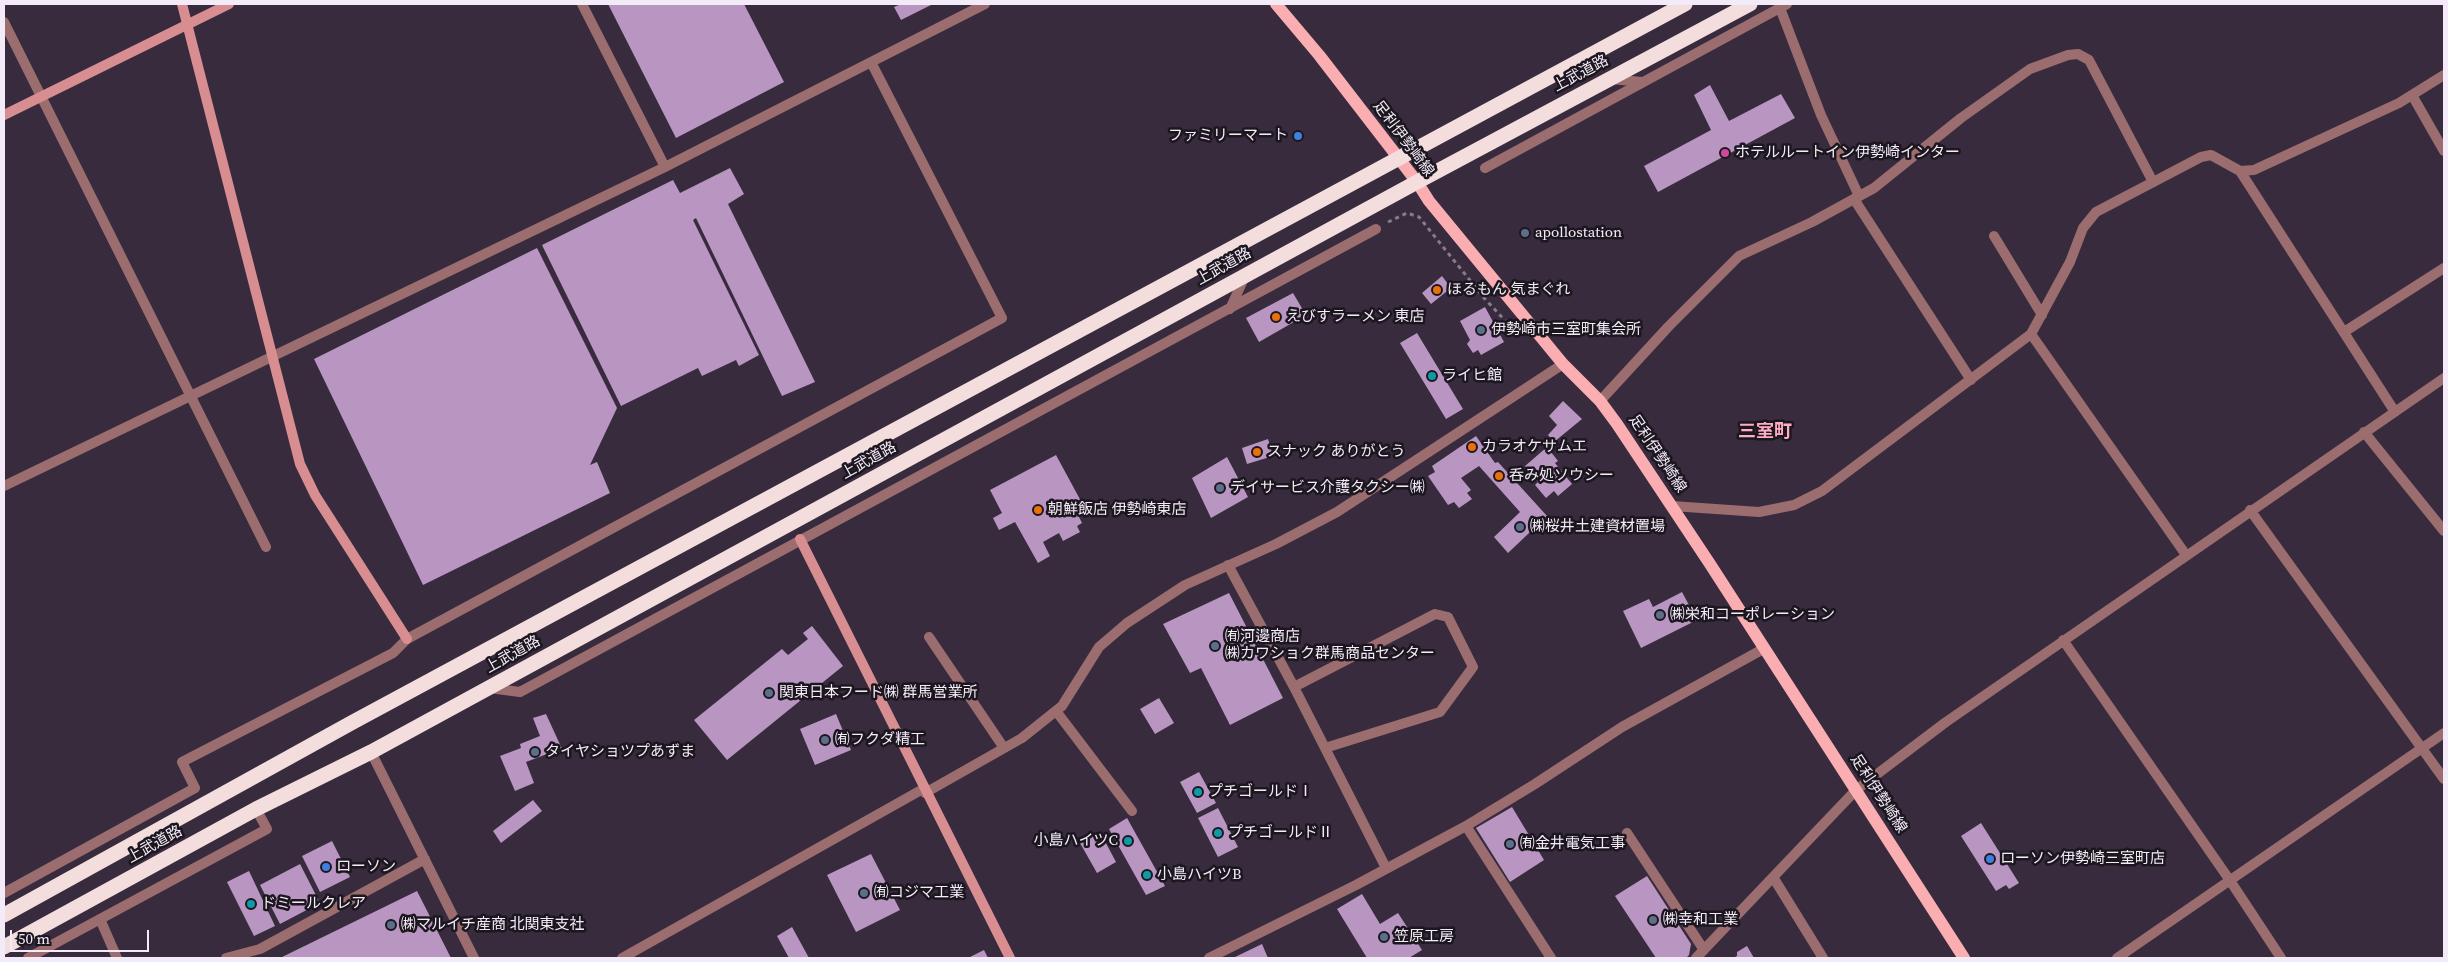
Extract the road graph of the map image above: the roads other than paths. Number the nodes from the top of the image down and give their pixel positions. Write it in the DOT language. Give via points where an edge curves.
graph roads {
  1 [pos="182,4"];
  2 [pos="229,4"];
  3 [pos="582,4"];
  4 [pos="985,4"];
  5 [pos="1276,4"];
  6 [pos="1685,4"];
  7 [pos="1750,4"];
  8 [pos="1784,6"];
  9 [pos="4,22"];
  10 [pos="187,24"];
  11 [pos="871,62"];
  12 [pos="2444,75"];
  13 [pos="1609,79"];
  14 [pos="1642,82"];
  15 [pos="2412,95"];
  16 [pos="42,96"];
  17 [pos="4,115"];
  18 [pos="2444,151"];
  19 [pos="1398,160"];
  20 [pos="665,166"];
  21 [pos="1485,168"];
  22 [pos="2240,171"];
  23 [pos="1417,182"];
  24 [pos="2154,182"];
  25 [pos="1856,197"];
  26 [pos="1380,226"];
  27 [pos="1994,236"];
  28 [pos="2444,268"];
  29 [pos="1245,275"];
  30 [pos="1230,309"];
  31 [pos="2042,316"];
  32 [pos="2344,332"];
  33 [pos="2031,334"];
  34 [pos="271,357"];
  35 [pos="1564,364"];
  36 [pos="2444,378"];
  37 [pos="1971,380"];
  38 [pos="190,396"];
  39 [pos="1600,401"];
  40 [pos="2395,412"];
  41 [pos="2364,432"];
  42 [pos="4,486"];
  43 [pos="1672,506"];
  44 [pos="2250,510"];
  45 [pos="2444,531"];
  46 [pos="800,540"];
  47 [pos="266,548"];
  48 [pos="2186,555"];
  49 [pos="1228,565"];
  50 [pos="928,637"];
  51 [pos="407,639"];
  52 [pos="2064,640"];
  53 [pos="1765,648"];
  54 [pos="1294,687"];
  55 [pos="488,688"];
  56 [pos="1056,711"];
  57 [pos="2444,733"];
  58 [pos="1004,748"];
  59 [pos="1325,748"];
  60 [pos="2422,748"];
  61 [pos="371,752"];
  62 [pos="2444,779"];
  63 [pos="1856,790"];
  64 [pos="924,791"];
  65 [pos="256,809"];
  66 [pos="1132,810"];
  67 [pos="1466,826"];
  68 [pos="1627,833"];
  69 [pos="425,859"];
  70 [pos="1386,868"];
  71 [pos="1773,877"];
  72 [pos="2231,882"];
  73 [pos="4,893"];
  74 [pos="4,915"];
  75 [pos="100,919"];
  76 [pos="4,947"];
  77 [pos="1704,950"];
  78 [pos="28,958"];
  79 [pos="117,958"];
  80 [pos="226,958"];
  81 [pos="474,958"];
  82 [pos="622,958"];
  83 [pos="1010,958"];
  84 [pos="1209,958"];
  85 [pos="1551,958"];
  86 [pos="1696,958"];
  87 [pos="1823,958"];
  88 [pos="1964,958"];
  89 [pos="2118,958"];
  90 [pos="2281,958"];
  1 -- 10 [label="street"];
  2 -- 10 [label="street"];
  3 -- 20 [label="street"];
  4 -- 11 [label="street"];
  5 -- 19 [label="main road, 足利伊勢崎線"];
  6 -- 19 [label="highway, 上武道路"];
  7 -- 13 [label="highway, 上武道路"];
  8 -- 14 [label="street"];
  8 -- 25 [label="street" via="1821,115"];
  9 -- 16 [label="street"];
  10 -- 16 [label="street"];
  10 -- 34 [label="street"];
  11 -- 20 [label="street"];
  11 -- 51 [label="street" via="1002,318"];
  12 -- 15 [label="street"];
  13 -- 14 [label="street"];
  13 -- 23 [label="highway, 上武道路"];
  14 -- 21 [label="street"];
  15 -- 18 [label="street"];
  15 -- 22 [label="street" via="2254,170"];
  16 -- 17 [label="street"];
  16 -- 38 [label="street"];
  19 -- 23 [label="main road, 足利伊勢崎線"];
  19 -- 74 [label="highway, 上武道路" via="353,722"];
  20 -- 34 [label="street"];
  22 -- 24 [label="street" via="2211,155 2200,157"];
  22 -- 32 [label="street"];
  23 -- 29 [label="highway, 上武道路"];
  23 -- 35 [label="main road, 足利伊勢崎線" via="1429,201"];
  24 -- 25 [label="street" via="2089,60 2078,54 2030,69 1960,118 1874,188"];
  24 -- 31 [label="street" via="2089,218"];
  25 -- 37 [label="street"];
  25 -- 39 [label="street" via="1812,222 1738,256"];
  26 -- 30 [label="street"];
  27 -- 31 [label="street"];
  28 -- 32 [label="street"];
  29 -- 30 [label="street"];
  29 -- 55 [label="highway, 上武道路"];
  30 -- 46 [label="street"];
  31 -- 33 [label="street"];
  32 -- 40 [label="street"];
  33 -- 37 [label="street"];
  33 -- 48 [label="street"];
  34 -- 38 [label="street"];
  34 -- 51 [label="street" via="300,464 315,496"];
  35 -- 39 [label="main road, 足利伊勢崎線"];
  35 -- 49 [label="street" via="1337,512"];
  36 -- 40 [label="street"];
  37 -- 43 [label="street" via="1822,491 1794,505 1759,512"];
  38 -- 42 [label="street"];
  38 -- 47 [label="street"];
  39 -- 43 [label="main road, 足利伊勢崎線"];
  40 -- 41 [label="street"];
  41 -- 44 [label="street"];
  41 -- 45 [label="street"];
  43 -- 53 [label="main road, 足利伊勢崎線"];
  44 -- 48 [label="street"];
  44 -- 60 [label="street"];
  46 -- 55 [label="street" via="520,692"];
  46 -- 64 [label="street"];
  48 -- 52 [label="street"];
  49 -- 54 [label="street"];
  49 -- 56 [label="street" via="1185,585 1127,623 1099,647"];
  50 -- 58 [label="street"];
  51 -- 73 [label="street" via="393,653 182,762 195,788"];
  52 -- 63 [label="street" via="1946,722"];
  52 -- 72 [label="street"];
  53 -- 63 [label="main road, 足利伊勢崎線"];
  53 -- 67 [label="street" via="1622,726"];
  54 -- 59 [label="street"];
  54 -- 59 [label="street" via="1435,614 1448,617 1473,667 1440,712"];
  55 -- 61 [label="highway, 上武道路"];
  56 -- 58 [label="street"];
  56 -- 66 [label="street"];
  57 -- 60 [label="street"];
  58 -- 64 [label="street"];
  59 -- 70 [label="street"];
  60 -- 62 [label="street"];
  60 -- 72 [label="street"];
  61 -- 65 [label="highway, 上武道路"];
  61 -- 69 [label="street"];
  63 -- 71 [label="street"];
  63 -- 88 [label="main road, 足利伊勢崎線"];
  64 -- 82 [label="street"];
  64 -- 83 [label="street"];
  65 -- 75 [label="street" via="267,829"];
  65 -- 76 [label="highway, 上武道路"];
  67 -- 70 [label="street"];
  67 -- 85 [label="street"];
  68 -- 77 [label="street"];
  69 -- 80 [label="street" via="260,949"];
  69 -- 81 [label="street"];
  70 -- 84 [label="street"];
  71 -- 77 [label="street"];
  71 -- 87 [label="street"];
  72 -- 89 [label="street"];
  72 -- 90 [label="street"];
  75 -- 78 [label="street"];
  75 -- 79 [label="street"];
  77 -- 86 [label="street"];
}
